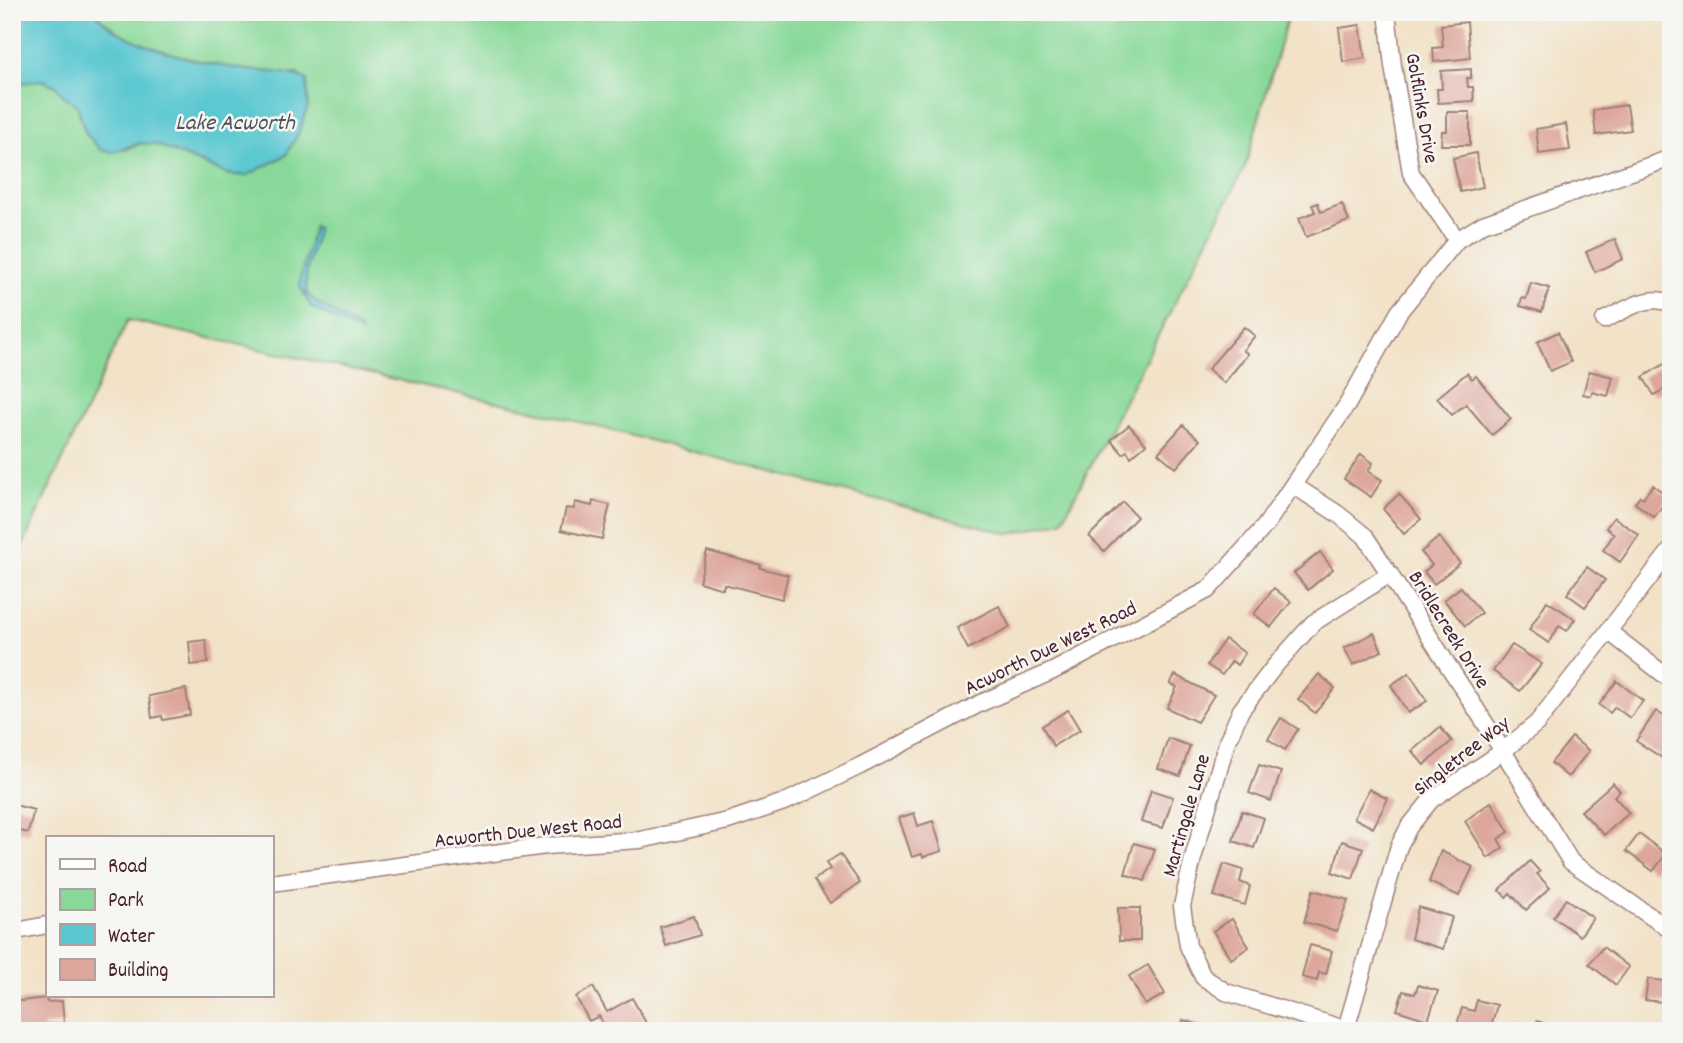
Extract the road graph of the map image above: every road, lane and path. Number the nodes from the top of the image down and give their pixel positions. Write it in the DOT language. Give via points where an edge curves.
graph roads {
  1 [pos="1387,12"];
  2 [pos="1671,158"];
  3 [pos="1457,240"];
  4 [pos="1671,304"];
  5 [pos="1604,320"];
  6 [pos="1293,485"];
  7 [pos="1671,550"];
  8 [pos="1390,574"];
  9 [pos="1608,631"];
  10 [pos="1671,680"];
  11 [pos="1503,751"];
  12 [pos="273,883"];
  13 [pos="46,925"];
  14 [pos="1669,929"];
  15 [pos="12,932"];
  16 [pos="1348,1030"];
  1 -- 3 [label="street, Golflinks Drive" via="1411,173"];
  2 -- 3 [label="street, Acworth Due West Road" via="1483,224"];
  3 -- 6 [label="street, Acworth Due West Road" via="1399,312 1347,405"];
  4 -- 5 [label="street" via="1651,299"];
  6 -- 8 [label="street, Bridlecreek Drive" via="1365,536"];
  6 -- 12 [label="street, Acworth Due West Road" via="1265,526 1208,590 787,801 728,821 640,840 539,847"];
  7 -- 9 [label="street, Singletree Way"];
  8 -- 11 [label="street, Bridlecreek Drive"];
  8 -- 16 [label="street, Martingale Lane" via="1313,623 1241,710 1223,755 1182,906 1188,946 1203,977 1226,992"];
  9 -- 10 [label="street"];
  9 -- 11 [label="street, Singletree Way" via="1537,723"];
  11 -- 14 [label="street, Bridlecreek Drive" via="1571,862"];
  11 -- 16 [label="street, Singletree Way" via="1431,800 1409,827 1399,846"];
  13 -- 15 [label="street"];
}
